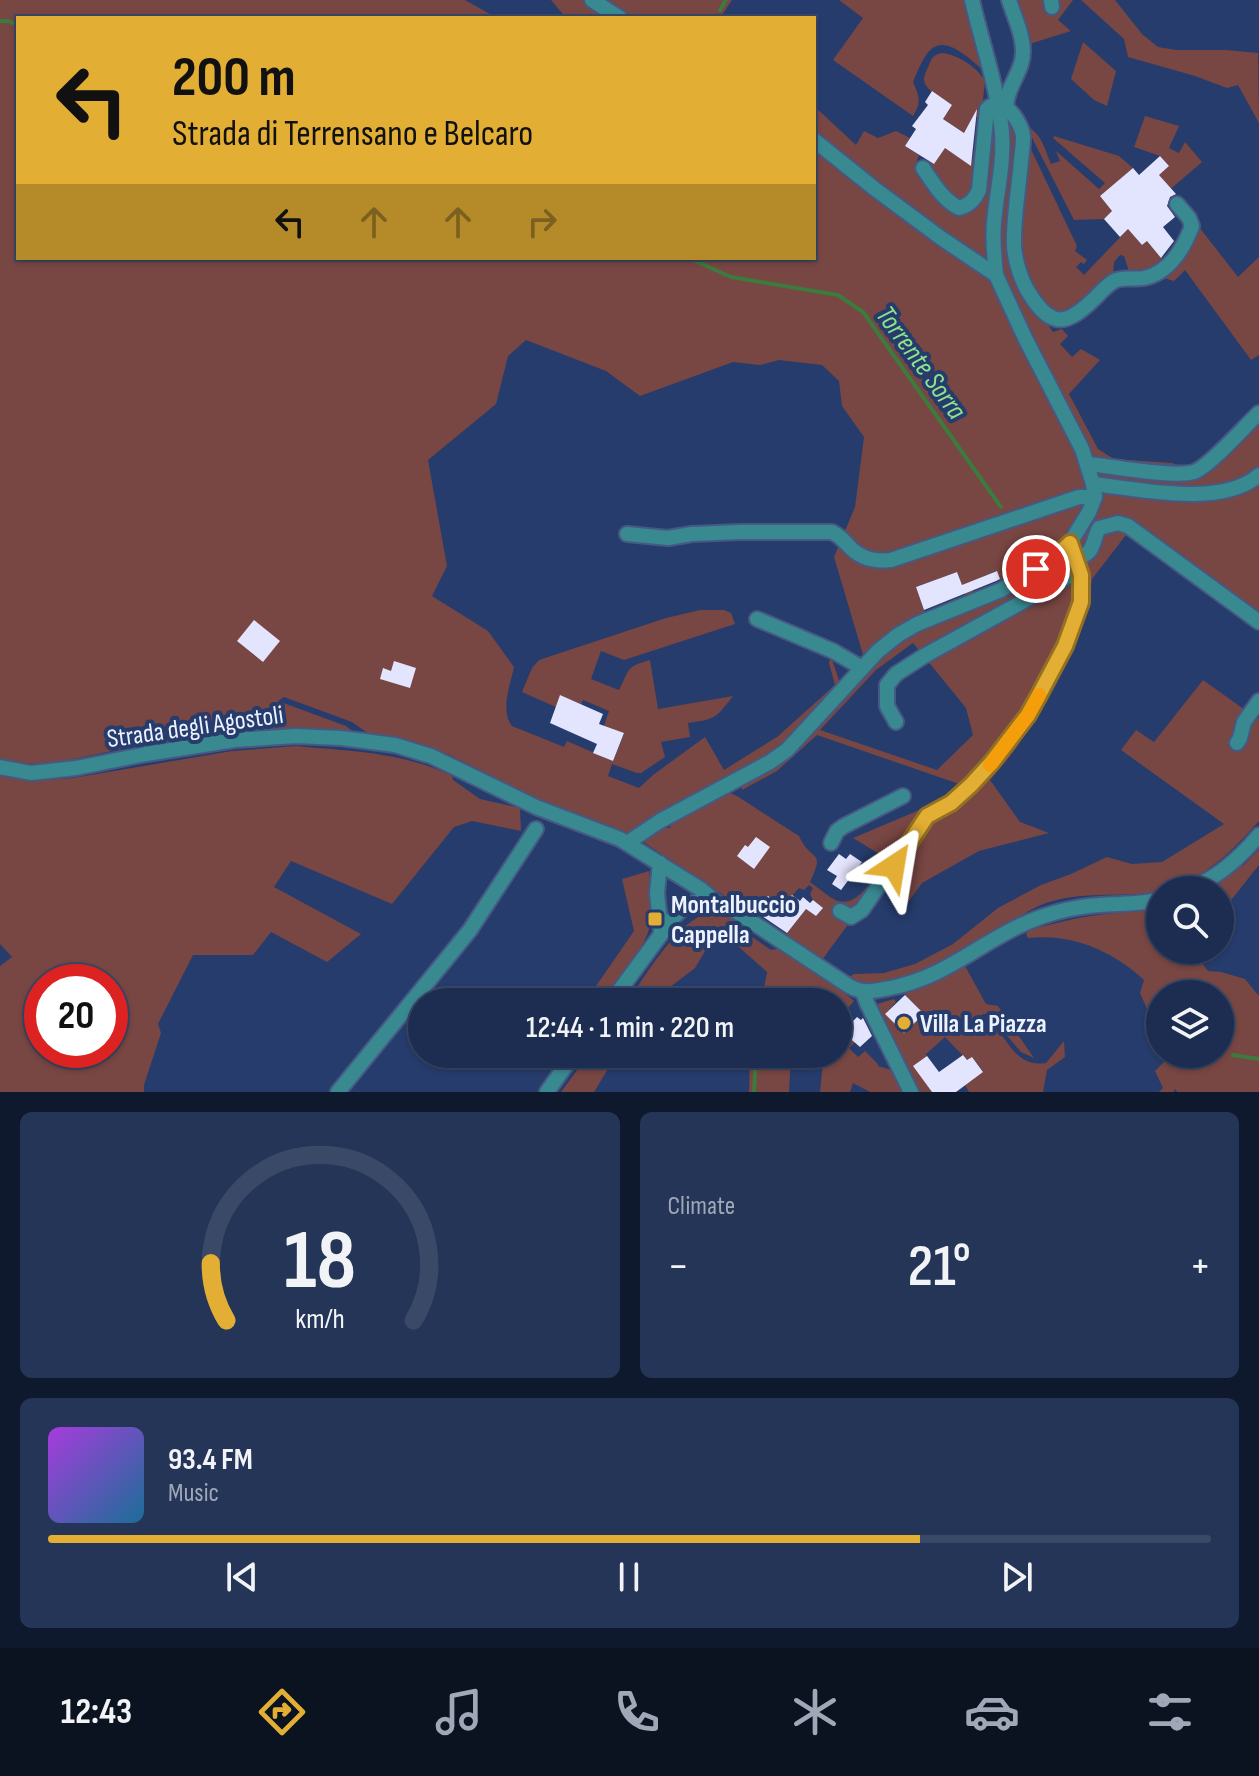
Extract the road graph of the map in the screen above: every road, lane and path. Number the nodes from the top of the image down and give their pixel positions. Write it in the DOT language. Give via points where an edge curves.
graph roads {
  1 [pos="592,0"];
  2 [pos="972,0"];
  3 [pos="1009,0"];
  4 [pos="617,16"];
  5 [pos="1002,106"];
  6 [pos="816,142"];
  7 [pos="923,168"];
  8 [pos="1177,204"];
  9 [pos="996,275"];
  10 [pos="1259,413"];
  11 [pos="1088,464"];
  12 [pos="1259,475"];
  13 [pos="1094,491"];
  14 [pos="627,534"];
  15 [pos="1075,557"];
  16 [pos="757,619"];
  17 [pos="1259,622"];
  18 [pos="862,668"];
  19 [pos="1259,701"];
  20 [pos="896,722"];
  21 [pos="1237,743"];
  22 [pos="0,767"];
  23 [pos="903,796"];
  24 [pos="536,829"];
  25 [pos="1259,835"];
  26 [pos="627,843"];
  27 [pos="831,843"];
  28 [pos="660,863"];
  29 [pos="1212,876"];
  30 [pos="1146,900"];
  31 [pos="715,901"];
  32 [pos="840,911"];
  33 [pos="661,932"];
  34 [pos="621,988"];
  35 [pos="863,992"];
  36 [pos="564,1068"];
  37 [pos="338,1092"];
  38 [pos="547,1092"];
  39 [pos="911,1092"];
  1 -- 4 [label="street"];
  2 -- 5 [label="street"];
  3 -- 5 [label="street" via="1023,56"];
  5 -- 7 [label="street" via="987,109 979,190 968,206 954,205"];
  5 -- 8 [label="street" via="1023,134 1014,248 1029,293 1047,316 1067,319 1110,283 1161,272 1192,226"];
  5 -- 9 [label="street"];
  6 -- 9 [label="street"];
  9 -- 11 [label="street"];
  10 -- 11 [label="street" via="1195,471 1178,474"];
  11 -- 13 [label="street"];
  12 -- 13 [label="street" via="1226,492"];
  13 -- 14 [label="street" via="891,560 861,557 832,532 668,538"];
  13 -- 15 [label="street"];
  15 -- 17 [label="street" via="1091,552 1099,528 1128,526"];
  15 -- 18 [label="street" via="1055,557 1001,590 917,624"];
  15 -- 20 [label="street" via="896,674 887,685 887,706"];
  15 -- 32 [label="street" via="1083,589 1076,619 1028,715 971,785 927,816 862,910 851,917"];
  16 -- 18 [label="street"];
  18 -- 26 [label="street" via="787,750"];
  19 -- 21 [label="street"];
  22 -- 26 [label="street, Strada degli Agostoli" via="31,773 288,736 371,741 431,756 536,807"];
  23 -- 27 [label="street" via="844,826"];
  24 -- 37 [label="street" via="470,930"];
  25 -- 29 [label="street" via="1240,857"];
  26 -- 28 [label="street, Strada degli Agostoli"];
  28 -- 31 [label="street, Strada degli Agostoli"];
  28 -- 33 [label="street" via="656,887"];
  30 -- 35 [label="street" via="1095,905 1034,920 927,977"];
  31 -- 33 [label="street" via="688,904"];
  31 -- 35 [label="street, Strada degli Agostoli"];
  33 -- 34 [label="street"];
  35 -- 39 [label="street"];
  36 -- 38 [label="street"];
}
